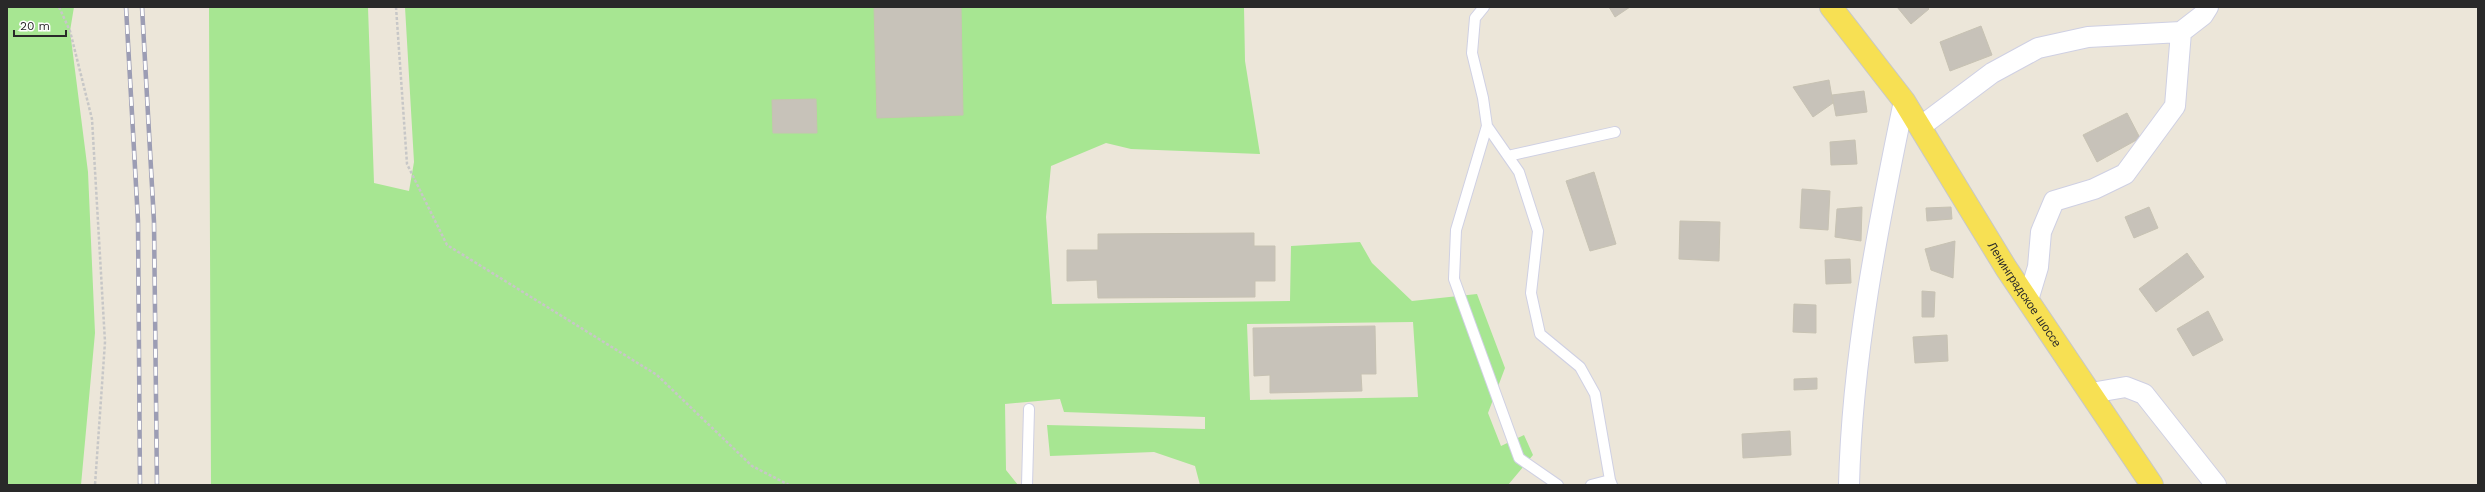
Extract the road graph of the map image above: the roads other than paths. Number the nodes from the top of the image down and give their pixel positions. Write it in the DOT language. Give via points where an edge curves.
graph roads {
  1 [pos="1484,7"];
  2 [pos="1831,7"];
  3 [pos="2208,7"];
  4 [pos="2181,32"];
  5 [pos="1904,101"];
  6 [pos="1488,126"];
  7 [pos="1920,127"];
  8 [pos="1615,132"];
  9 [pos="1508,156"];
  10 [pos="2028,300"];
  11 [pos="2091,393"];
  12 [pos="1029,410"];
  13 [pos="1611,483"];
  14 [pos="1027,485"];
  15 [pos="1558,485"];
  16 [pos="1591,485"];
  17 [pos="1849,485"];
  18 [pos="2152,485"];
  19 [pos="2216,485"];
  1 -- 6 [label="lane" via="1475,18 1472,53"];
  2 -- 5 [label="main road, Ленинградское шоссе"];
  3 -- 4 [label="street" via="2203,15"];
  4 -- 7 [label="street" via="2088,37 2038,48 1992,73"];
  4 -- 10 [label="street" via="2174,106 2125,174 2094,188 2054,201 2041,232 2038,266"];
  5 -- 7 [label="main road, Ленинградское шоссе"];
  5 -- 17 [label="street" via="1876,231 1850,436"];
  6 -- 9 [label="lane"];
  6 -- 15 [label="lane" via="1456,230 1454,279 1519,458"];
  7 -- 10 [label="main road, Ленинградское шоссе"];
  8 -- 9 [label="lane"];
  9 -- 13 [label="lane" via="1519,172 1538,230 1531,294 1540,334 1580,367 1595,394"];
  10 -- 11 [label="main road, Ленинградское шоссе"];
  11 -- 18 [label="main road, Ленинградское шоссе"];
  11 -- 19 [label="street" via="2126,387 2144,394"];
  12 -- 14 [label="lane"];
  13 -- 16 [label="lane"];
}
